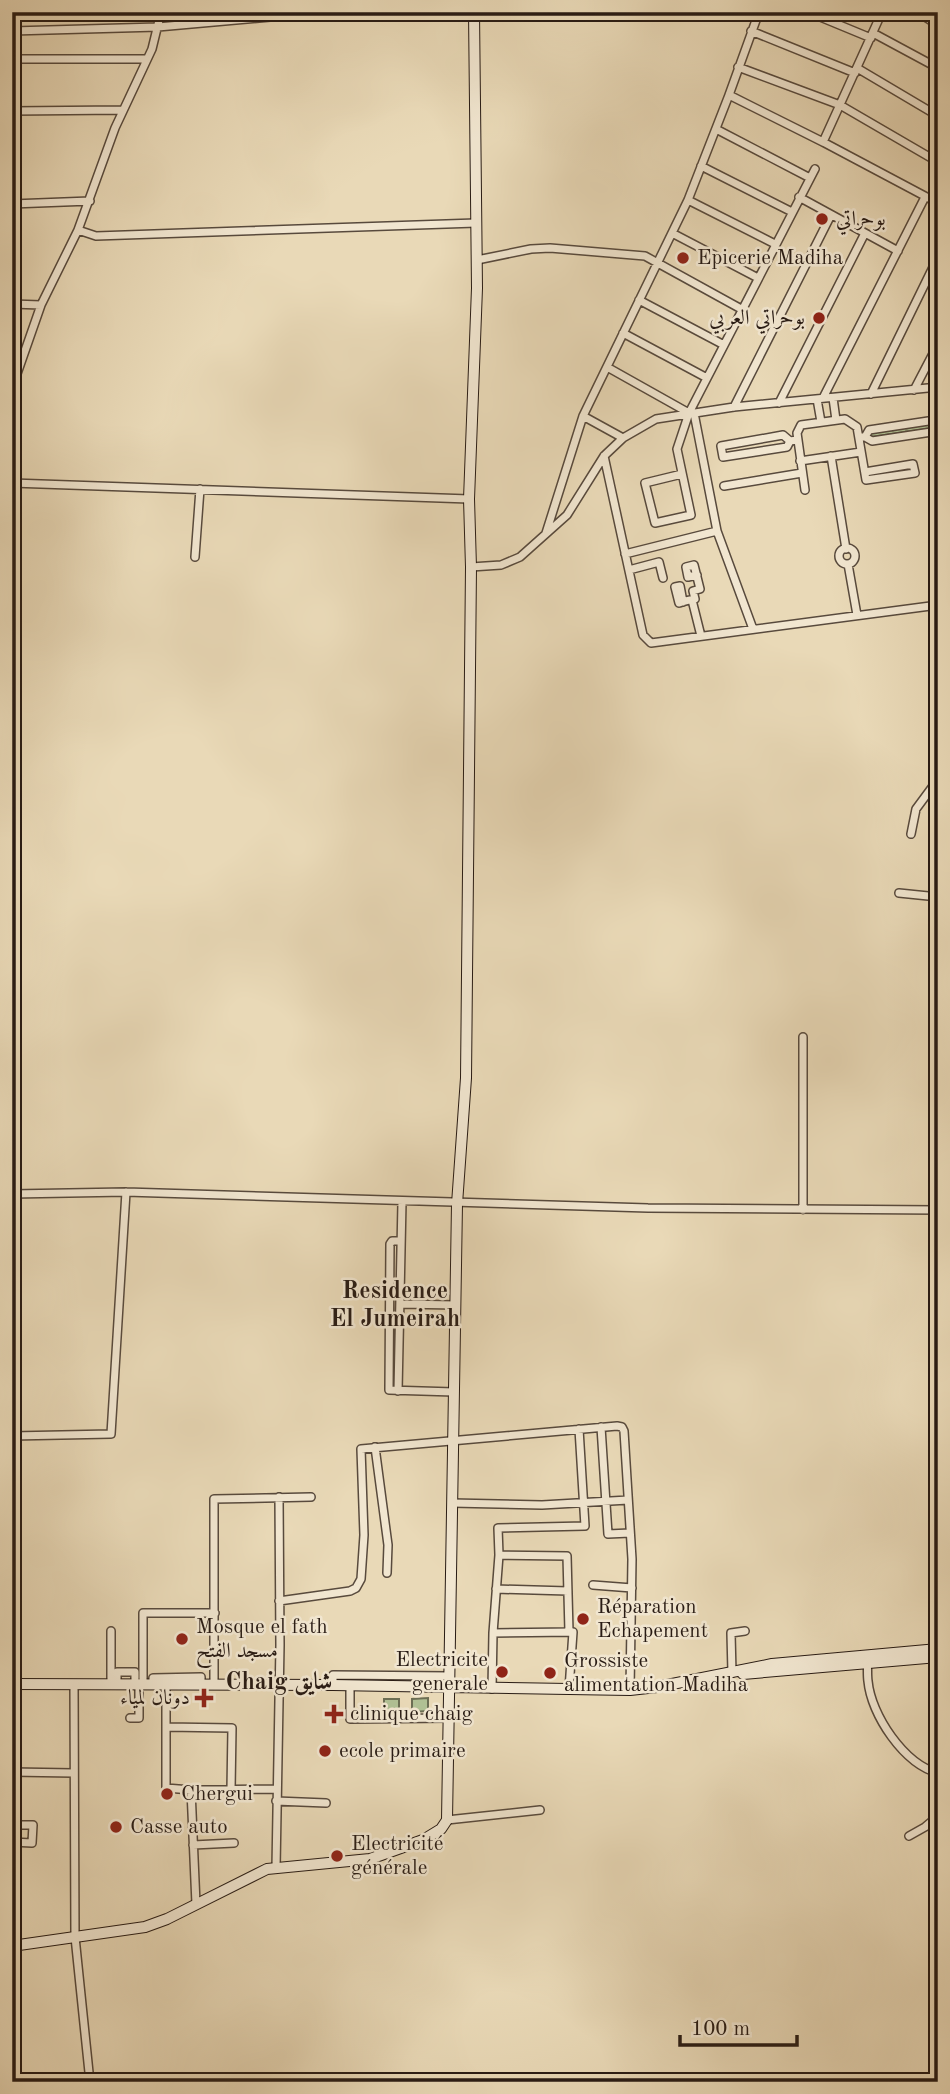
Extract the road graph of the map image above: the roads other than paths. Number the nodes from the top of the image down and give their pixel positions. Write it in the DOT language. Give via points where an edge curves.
graph roads {
  1 [pos="161,12"];
  2 [pos="474,12"];
  3 [pos="759,12"];
  4 [pos="808,12"];
  5 [pos="882,12"];
  6 [pos="917,12"];
  7 [pos="315,13"];
  8 [pos="938,25"];
  9 [pos="158,27"];
  10 [pos="751,31"];
  11 [pos="12,32"];
  12 [pos="872,35"];
  13 [pos="12,59"];
  14 [pos="146,60"];
  15 [pos="738,67"];
  16 [pos="938,68"];
  17 [pos="856,71"];
  18 [pos="729,95"];
  19 [pos="840,105"];
  20 [pos="123,110"];
  21 [pos="12,111"];
  22 [pos="938,116"];
  23 [pos="716,129"];
  24 [pos="823,142"];
  25 [pos="938,162"];
  26 [pos="701,166"];
  27 [pos="815,169"];
  28 [pos="810,178"];
  29 [pos="799,197"];
  30 [pos="925,197"];
  31 [pos="688,200"];
  32 [pos="90,201"];
  33 [pos="937,201"];
  34 [pos="12,204"];
  35 [pos="792,212"];
  36 [pos="831,215"];
  37 [pos="476,223"];
  38 [pos="78,230"];
  39 [pos="672,233"];
  40 [pos="865,233"];
  41 [pos="775,244"];
  42 [pos="898,251"];
  43 [pos="938,257"];
  44 [pos="477,260"];
  45 [pos="657,263"];
  46 [pos="758,278"];
  47 [pos="639,300"];
  48 [pos="12,304"];
  49 [pos="41,305"];
  50 [pos="743,310"];
  51 [pos="623,333"];
  52 [pos="938,344"];
  53 [pos="724,345"];
  54 [pos="607,367"];
  55 [pos="707,378"];
  56 [pos="938,387"];
  57 [pos="12,388"];
  58 [pos="914,390"];
  59 [pos="871,394"];
  60 [pos="820,398"];
  61 [pos="832,398"];
  62 [pos="779,403"];
  63 [pos="734,407"];
  64 [pos="692,413"];
  65 [pos="583,416"];
  66 [pos="836,420"];
  67 [pos="821,422"];
  68 [pos="862,437"];
  69 [pos="623,438"];
  70 [pos="794,440"];
  71 [pos="861,452"];
  72 [pos="604,456"];
  73 [pos="831,456"];
  74 [pos="800,461"];
  75 [pos="865,472"];
  76 [pos="802,473"];
  77 [pos="682,474"];
  78 [pos="12,483"];
  79 [pos="724,486"];
  80 [pos="200,489"];
  81 [pos="805,490"];
  82 [pos="469,499"];
  83 [pos="717,531"];
  84 [pos="546,534"];
  85 [pos="625,554"];
  86 [pos="195,557"];
  87 [pos="471,567"];
  88 [pos="629,570"];
  89 [pos="697,575"];
  90 [pos="663,578"];
  91 [pos="692,600"];
  92 [pos="683,602"];
  93 [pos="938,605"];
  94 [pos="857,615"];
  95 [pos="752,629"];
  96 [pos="701,636"];
  97 [pos="938,773"];
  98 [pos="936,788"];
  99 [pos="911,834"];
  100 [pos="899,893"];
  101 [pos="938,897"];
  102 [pos="803,1037"];
  103 [pos="938,1189"];
  104 [pos="126,1192"];
  105 [pos="12,1194"];
  106 [pos="402,1202"];
  107 [pos="457,1204"];
  108 [pos="803,1210"];
  109 [pos="937,1210"];
  110 [pos="401,1241"];
  111 [pos="400,1304"];
  112 [pos="456,1305"];
  113 [pos="398,1391"];
  114 [pos="454,1392"];
  115 [pos="601,1427"];
  116 [pos="579,1429"];
  117 [pos="12,1436"];
  118 [pos="454,1441"];
  119 [pos="375,1447"];
  120 [pos="12,1463"];
  121 [pos="279,1497"];
  122 [pos="311,1497"];
  123 [pos="628,1500"];
  124 [pos="607,1502"];
  125 [pos="452,1503"];
  126 [pos="584,1503"];
  127 [pos="631,1533"];
  128 [pos="499,1556"];
  129 [pos="12,1564"];
  130 [pos="387,1573"];
  131 [pos="593,1585"];
  132 [pos="632,1587"];
  133 [pos="496,1589"];
  134 [pos="568,1591"];
  135 [pos="279,1601"];
  136 [pos="215,1613"];
  137 [pos="111,1631"];
  138 [pos="745,1631"];
  139 [pos="569,1632"];
  140 [pos="493,1633"];
  141 [pos="938,1649"];
  142 [pos="938,1657"];
  143 [pos="867,1660"];
  144 [pos="732,1672"];
  145 [pos="449,1682"];
  146 [pos="12,1684"];
  147 [pos="74,1685"];
  148 [pos="114,1685"];
  149 [pos="142,1685"];
  150 [pos="166,1685"];
  151 [pos="201,1685"];
  152 [pos="214,1685"];
  153 [pos="280,1685"];
  154 [pos="333,1685"];
  155 [pos="350,1685"];
  156 [pos="492,1689"];
  157 [pos="569,1689"];
  158 [pos="630,1690"];
  159 [pos="131,1718"];
  160 [pos="450,1718"];
  161 [pos="166,1727"];
  162 [pos="12,1772"];
  163 [pos="73,1773"];
  164 [pos="938,1773"];
  165 [pos="277,1789"];
  166 [pos="191,1790"];
  167 [pos="231,1790"];
  168 [pos="276,1801"];
  169 [pos="326,1803"];
  170 [pos="540,1810"];
  171 [pos="938,1815"];
  172 [pos="447,1820"];
  173 [pos="12,1825"];
  174 [pos="909,1836"];
  175 [pos="12,1842"];
  176 [pos="234,1843"];
  177 [pos="194,1845"];
  178 [pos="276,1868"];
  179 [pos="196,1904"];
  180 [pos="75,1937"];
  181 [pos="12,1946"];
  182 [pos="90,2082"];
  1 -- 9 [label="street"];
  2 -- 37 [label="street"];
  3 -- 10 [label="street"];
  4 -- 12 [label="street"];
  5 -- 12 [label="street"];
  6 -- 8 [label="street"];
  7 -- 9 [label="street"];
  9 -- 11 [label="street"];
  9 -- 14 [label="street"];
  10 -- 15 [label="street"];
  10 -- 17 [label="street"];
  12 -- 16 [label="street"];
  12 -- 17 [label="street"];
  13 -- 14 [label="street"];
  14 -- 20 [label="street"];
  15 -- 18 [label="street"];
  15 -- 19 [label="street"];
  17 -- 19 [label="street"];
  17 -- 22 [label="street"];
  18 -- 23 [label="street"];
  18 -- 24 [label="street"];
  19 -- 24 [label="street"];
  19 -- 25 [label="street"];
  20 -- 21 [label="street"];
  20 -- 32 [label="street"];
  23 -- 26 [label="street"];
  23 -- 28 [label="street"];
  24 -- 30 [label="street"];
  26 -- 31 [label="street"];
  26 -- 35 [label="street"];
  27 -- 28 [label="street"];
  28 -- 29 [label="street"];
  29 -- 35 [label="street"];
  29 -- 36 [label="street"];
  30 -- 33 [label="street"];
  30 -- 42 [label="street"];
  31 -- 39 [label="street"];
  31 -- 41 [label="street"];
  32 -- 34 [label="street"];
  32 -- 38 [label="street"];
  35 -- 41 [label="street"];
  36 -- 40 [label="street"];
  36 -- 63 [label="street"];
  37 -- 38 [label="street" via="96,236"];
  37 -- 44 [label="street"];
  38 -- 49 [label="street"];
  39 -- 45 [label="street"];
  39 -- 46 [label="street"];
  40 -- 42 [label="street"];
  40 -- 62 [label="street"];
  41 -- 46 [label="street"];
  42 -- 60 [label="street"];
  43 -- 59 [label="street"];
  44 -- 45 [label="street" via="550,248 645,256"];
  44 -- 82 [label="street"];
  45 -- 47 [label="street"];
  45 -- 50 [label="street"];
  46 -- 50 [label="street"];
  47 -- 51 [label="street"];
  47 -- 53 [label="street"];
  48 -- 49 [label="street"];
  49 -- 57 [label="street"];
  50 -- 53 [label="street"];
  51 -- 54 [label="street"];
  51 -- 55 [label="street"];
  52 -- 58 [label="street"];
  53 -- 55 [label="street"];
  54 -- 64 [label="street"];
  54 -- 65 [label="street"];
  55 -- 64 [label="street"];
  56 -- 58 [label="street"];
  58 -- 59 [label="street"];
  59 -- 61 [label="street"];
  60 -- 61 [label="street"];
  60 -- 62 [label="street"];
  60 -- 67 [label="street"];
  61 -- 66 [label="street"];
  62 -- 63 [label="street"];
  63 -- 64 [label="street"];
  64 -- 69 [label="street" via="656,419"];
  64 -- 77 [label="street" via="677,449"];
  64 -- 83 [label="street"];
  65 -- 69 [label="street"];
  65 -- 84 [label="street"];
  66 -- 67 [label="street"];
  66 -- 68 [label="street" via="845,419"];
  67 -- 70 [label="street" via="801,425"];
  68 -- 68 [label="street" via="869,430 935,420 937,431 872,441"];
  68 -- 71 [label="street"];
  69 -- 72 [label="street"];
  70 -- 70 [label="street" via="783,435 721,446 723,457 787,447"];
  70 -- 74 [label="street"];
  71 -- 73 [label="street"];
  71 -- 75 [label="street"];
  72 -- 84 [label="street" via="567,515"];
  72 -- 85 [label="street"];
  73 -- 74 [label="street"];
  73 -- 94 [label="street" via="846,549 855,557 848,564"];
  74 -- 76 [label="street"];
  75 -- 75 [label="street" via="913,464 915,472 866,480"];
  76 -- 79 [label="street"];
  76 -- 81 [label="street"];
  77 -- 77 [label="street" via="645,483 655,523 691,515"];
  78 -- 80 [label="street"];
  80 -- 82 [label="street"];
  80 -- 86 [label="street"];
  82 -- 87 [label="street"];
  83 -- 85 [label="street"];
  83 -- 95 [label="street"];
  84 -- 87 [label="street" via="520,557 501,565"];
  85 -- 88 [label="street"];
  87 -- 107 [label="street" via="466,1079"];
  88 -- 90 [label="street" via="659,562"];
  88 -- 96 [label="street" via="643,635 651,642"];
  89 -- 91 [label="street" via="700,589 693,591"];
  91 -- 92 [label="street"];
  91 -- 96 [label="street"];
  93 -- 94 [label="street"];
  94 -- 95 [label="street"];
  95 -- 96 [label="street"];
  97 -- 98 [label="street"];
  98 -- 99 [label="street" via="915,809"];
  100 -- 101 [label="street"];
  102 -- 108 [label="street"];
  103 -- 109 [label="street"];
  104 -- 105 [label="street"];
  104 -- 106 [label="street"];
  104 -- 117 [label="street" via="111,1434"];
  106 -- 107 [label="street"];
  106 -- 110 [label="street"];
  107 -- 108 [label="street"];
  107 -- 112 [label="street"];
  108 -- 109 [label="street"];
  110 -- 111 [label="street"];
  110 -- 113 [label="street" via="390,1244 389,1390"];
  111 -- 112 [label="street"];
  111 -- 113 [label="street"];
  112 -- 114 [label="street"];
  113 -- 114 [label="street"];
  114 -- 118 [label="street"];
  115 -- 116 [label="street"];
  115 -- 123 [label="street" via="617,1426 624,1431"];
  115 -- 124 [label="street"];
  116 -- 118 [label="street"];
  116 -- 126 [label="street"];
  118 -- 119 [label="street"];
  118 -- 125 [label="street"];
  119 -- 130 [label="street" via="388,1545"];
  119 -- 135 [label="street" via="360,1448 365,1535 356,1587"];
  120 -- 129 [label="street"];
  121 -- 122 [label="street"];
  121 -- 135 [label="street"];
  121 -- 136 [label="street" via="214,1499"];
  123 -- 124 [label="street"];
  123 -- 127 [label="street"];
  124 -- 126 [label="street"];
  124 -- 127 [label="street" via="608,1534"];
  125 -- 126 [label="street"];
  125 -- 145 [label="street"];
  126 -- 128 [label="street" via="585,1526 498,1528"];
  127 -- 132 [label="street"];
  128 -- 133 [label="street"];
  128 -- 134 [label="street" via="567,1556"];
  131 -- 132 [label="street"];
  132 -- 158 [label="street"];
  133 -- 134 [label="street"];
  133 -- 140 [label="street"];
  134 -- 139 [label="street"];
  135 -- 153 [label="street"];
  136 -- 149 [label="street" via="143,1613"];
  136 -- 152 [label="street"];
  137 -- 148 [label="street"];
  138 -- 144 [label="street" via="731,1633"];
  139 -- 140 [label="street"];
  139 -- 157 [label="street" via="573,1632"];
  140 -- 156 [label="street"];
  141 -- 143 [label="street"];
  142 -- 143 [label="street"];
  143 -- 144 [label="street" via="772,1664"];
  143 -- 164 [label="street" via="870,1695 886,1730 918,1763"];
  144 -- 158 [label="street"];
  145 -- 154 [label="street" via="333,1675"];
  145 -- 155 [label="street"];
  145 -- 156 [label="street"];
  145 -- 160 [label="street"];
  146 -- 147 [label="street"];
  147 -- 148 [label="street"];
  147 -- 163 [label="street"];
  148 -- 149 [label="street"];
  149 -- 150 [label="street"];
  149 -- 151 [label="street" via="153,1678 201,1677"];
  149 -- 159 [label="street" via="139,1718"];
  150 -- 151 [label="street"];
  150 -- 161 [label="street"];
  151 -- 152 [label="street"];
  152 -- 153 [label="street"];
  153 -- 154 [label="street"];
  153 -- 165 [label="street"];
  154 -- 155 [label="street"];
  155 -- 160 [label="street" via="350,1719"];
  156 -- 157 [label="street"];
  157 -- 158 [label="street"];
  160 -- 172 [label="street"];
  161 -- 166 [label="street" via="166,1788"];
  161 -- 167 [label="street" via="232,1728"];
  162 -- 163 [label="street"];
  163 -- 180 [label="street"];
  165 -- 167 [label="street"];
  165 -- 168 [label="street"];
  166 -- 167 [label="street"];
  166 -- 177 [label="street"];
  168 -- 169 [label="street"];
  168 -- 178 [label="street"];
  170 -- 172 [label="street"];
  171 -- 174 [label="street"];
  172 -- 178 [label="street" via="423,1840 370,1859"];
  173 -- 175 [label="street" via="33,1825 32,1843"];
  176 -- 177 [label="street"];
  177 -- 179 [label="street"];
  178 -- 179 [label="street"];
  179 -- 180 [label="street" via="145,1927"];
  180 -- 181 [label="street"];
  180 -- 182 [label="street"];
}
